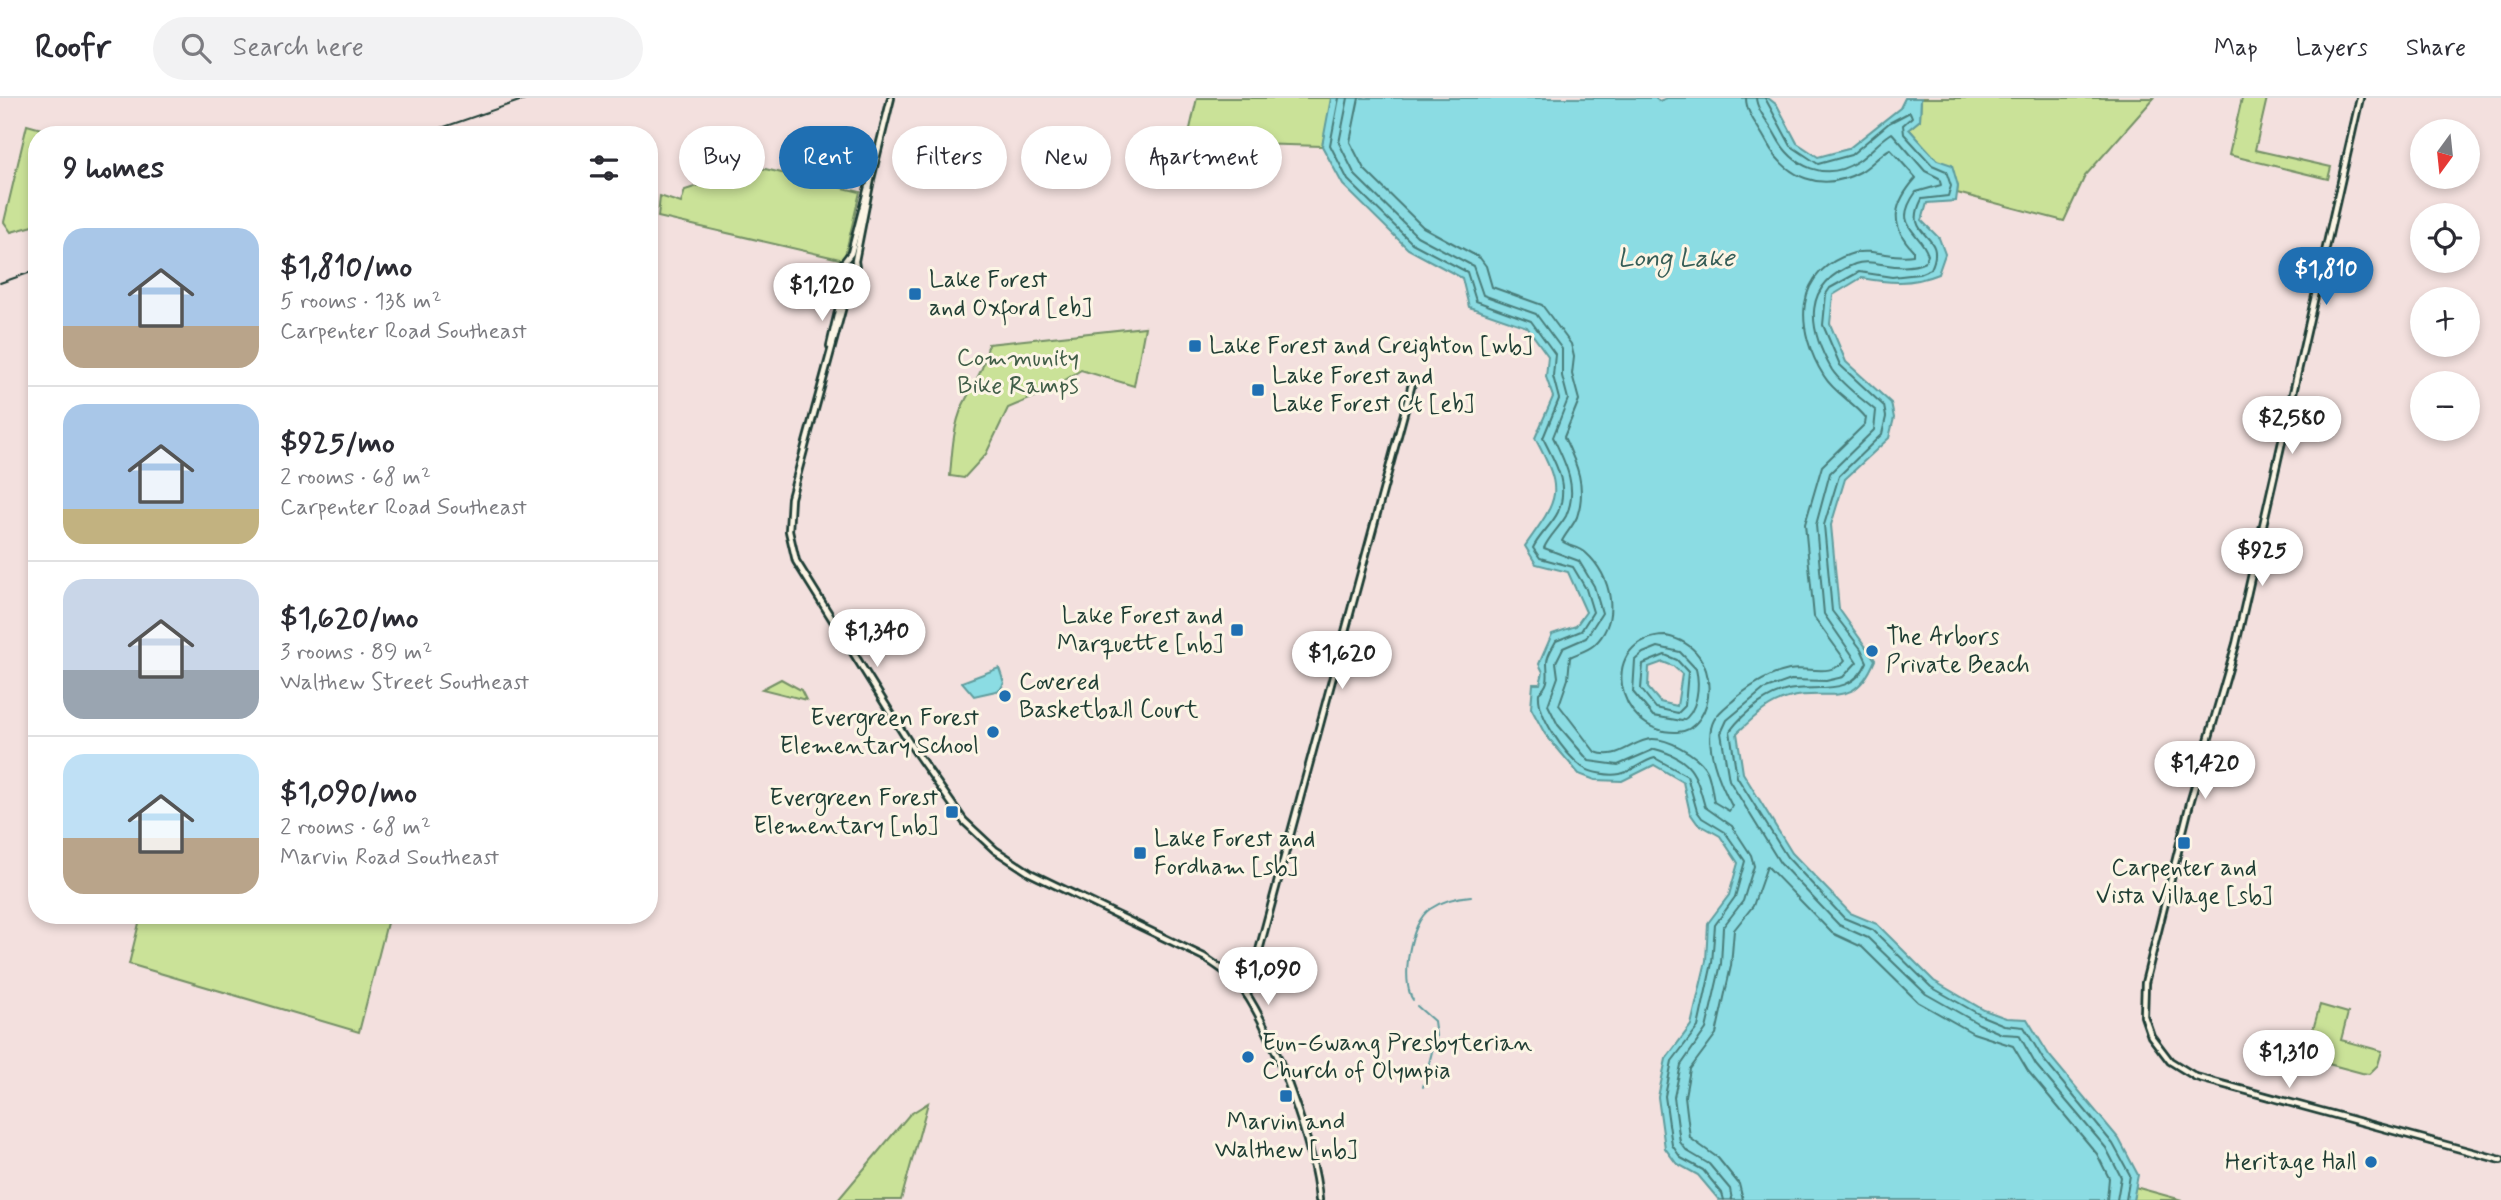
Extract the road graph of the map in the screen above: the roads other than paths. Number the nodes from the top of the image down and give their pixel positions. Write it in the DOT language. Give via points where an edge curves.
graph roads {
  1 [pos="891,98"];
  2 [pos="2360,98"];
  3 [pos="878,151"];
  4 [pos="868,189"];
  5 [pos="869,189"];
  6 [pos="844,263"];
  7 [pos="855,266"];
  8 [pos="840,279"];
  9 [pos="851,282"];
  10 [pos="827,362"];
  11 [pos="1413,380"];
  12 [pos="1247,995"];
  13 [pos="2501,1160"];
  14 [pos="1319,1200"];
  1 -- 3 [label="street"];
  2 -- 13 [label="street" via="2236,644 2157,928 2145,983 2144,1016 2163,1054 2196,1077"];
  4 -- 6 [label="street" via="851,253"];
  5 -- 7 [label="street"];
  6 -- 7 [label="street"];
  6 -- 8 [label="street" via="838,269"];
  7 -- 9 [label="street" via="857,275"];
  8 -- 9 [label="street"];
  8 -- 10 [label="street" via="842,294"];
  9 -- 10 [label="street"];
  10 -- 12 [label="street" via="791,498 792,551 805,580 931,776 964,821 1012,862 1204,957 1230,975"];
  11 -- 12 [label="street"];
  12 -- 14 [label="street" via="1300,1119"];
}
